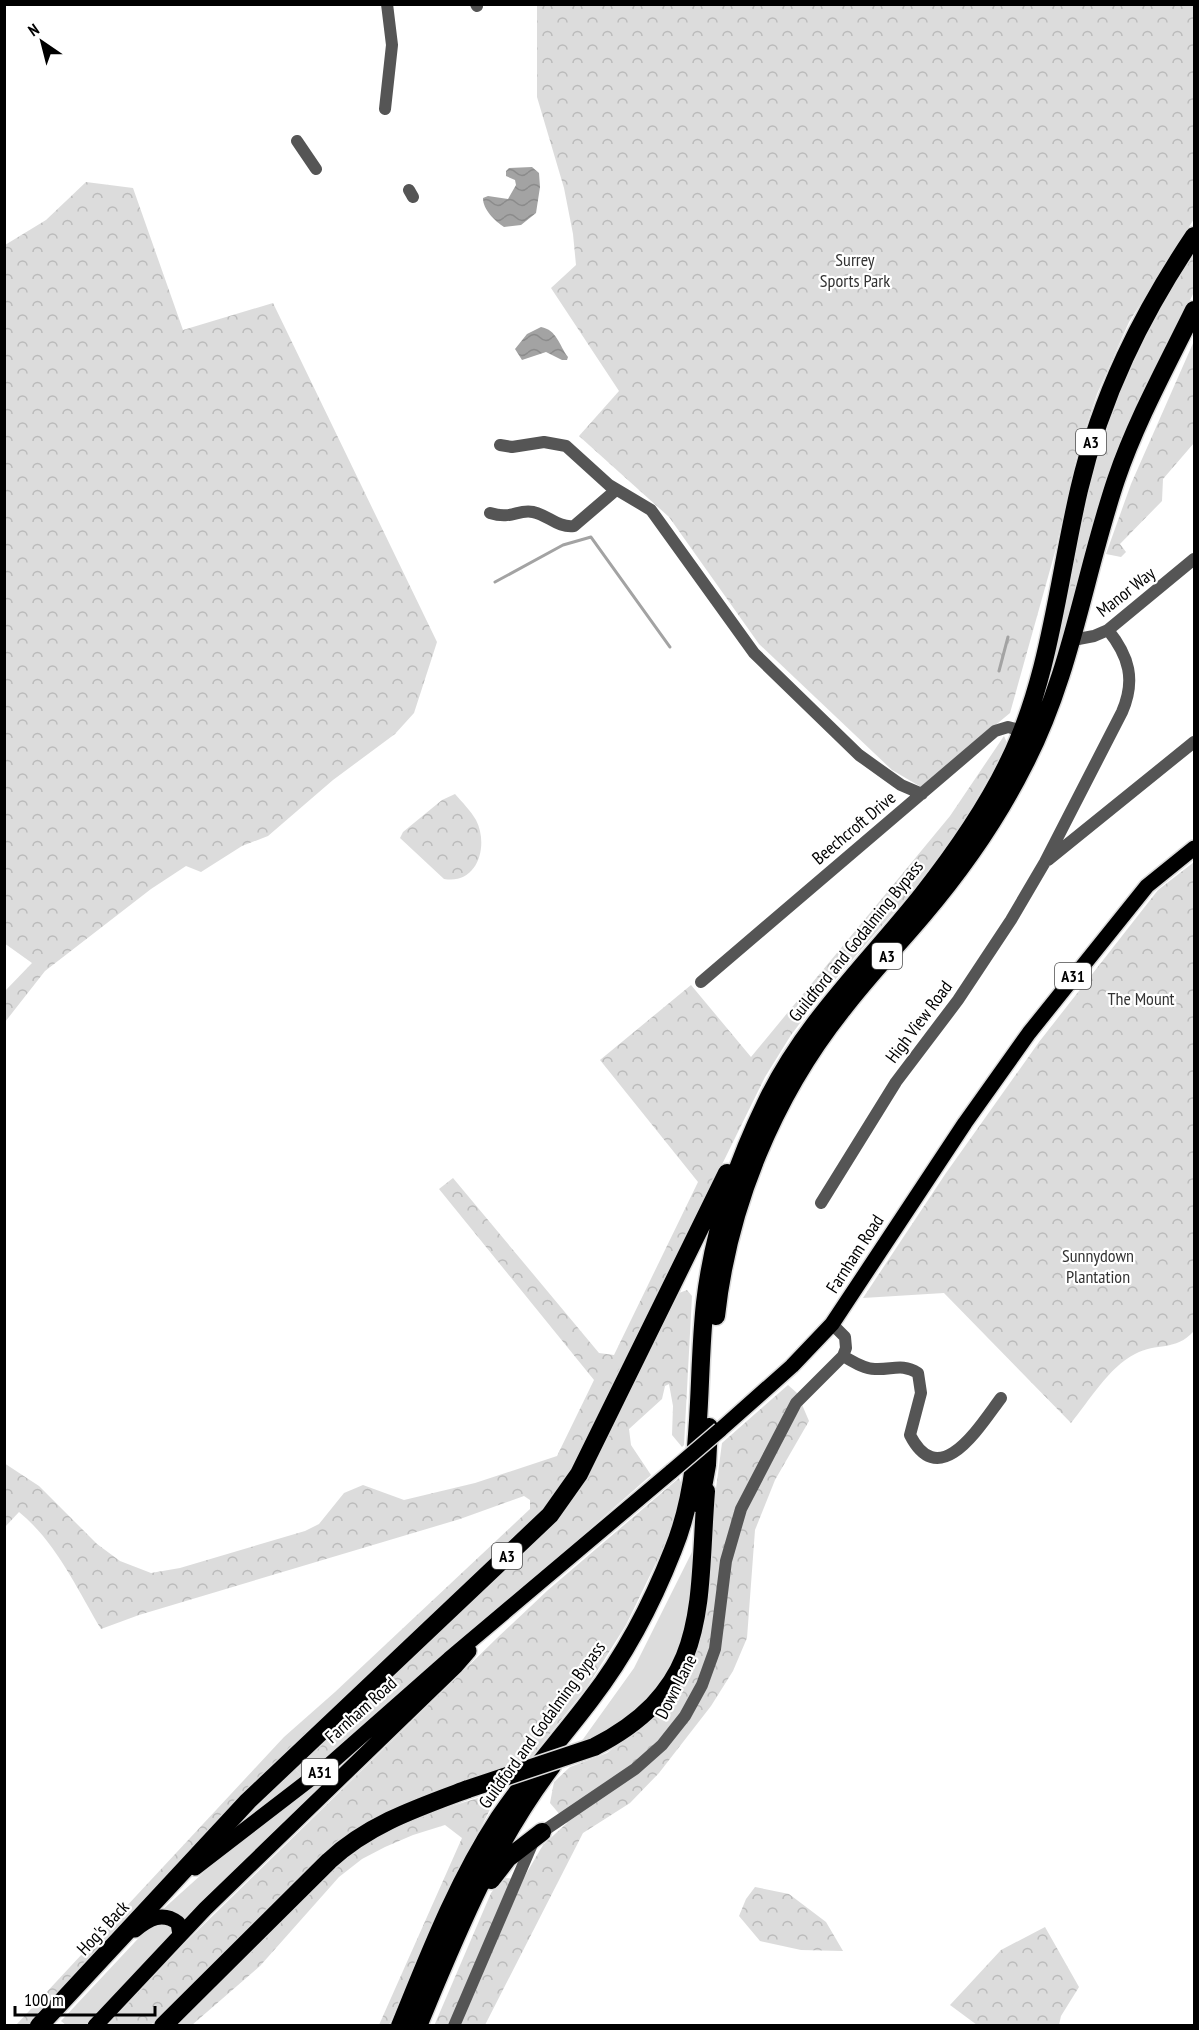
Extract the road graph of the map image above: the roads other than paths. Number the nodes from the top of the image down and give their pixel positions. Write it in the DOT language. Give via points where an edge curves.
graph roads {
  1 [pos="387,4"];
  2 [pos="385,109"];
  3 [pos="297,141"];
  4 [pos="316,169"];
  5 [pos="1194,236"];
  6 [pos="1194,310"];
  7 [pos="500,445"];
  8 [pos="616,490"];
  9 [pos="490,513"];
  10 [pos="1194,559"];
  11 [pos="1108,630"];
  12 [pos="1073,640"];
  13 [pos="1030,734"];
  14 [pos="1194,742"];
  15 [pos="922,794"];
  16 [pos="1064,824"];
  17 [pos="1077,836"];
  18 [pos="1194,848"];
  19 [pos="1045,862"];
  20 [pos="701,982"];
  21 [pos="759,1120"];
  22 [pos="821,1203"];
  23 [pos="832,1324"];
  24 [pos="843,1356"];
  25 [pos="1000,1398"];
  26 [pos="707,1465"];
  27 [pos="488,1628"];
  28 [pos="542,1832"];
  29 [pos="147,1912"];
  30 [pos="180,1935"];
  31 [pos="123,1939"];
  32 [pos="437,1981"];
  33 [pos="39,2025"];
  34 [pos="95,2025"];
  35 [pos="163,2025"];
  36 [pos="400,2025"];
  37 [pos="418,2025"];
  38 [pos="454,2025"];
  1 -- 2 [label="street" via="392,45"];
  3 -- 4 [label="street"];
  5 -- 13 [label="highway, Guildford and Godalming Bypass / A3" via="1142,320 1106,399 1079,490"];
  6 -- 12 [label="highway, Guildford and Godalming Bypass / A3" via="1117,477"];
  7 -- 8 [label="street" via="544,442 566,446"];
  8 -- 9 [label="street" via="574,526 531,512 506,518"];
  8 -- 15 [label="street" via="655,514 754,653 859,755 901,785"];
  10 -- 11 [label="street, Manor Way"];
  11 -- 12 [label="street, Manor Way"];
  11 -- 16 [label="street, High View Road" via="1128,662 1128,698"];
  12 -- 13 [label="highway, Guildford and Godalming Bypass / A3"];
  13 -- 15 [label="street, Beechcroft Drive" via="1008,728 995,731"];
  13 -- 21 [label="highway, Guildford and Godalming Bypass / A3" via="921,896 819,1017 776,1084"];
  13 -- 26 [label="highway, Guildford and Godalming Bypass / A3" via="1012,789 973,850 924,915 836,1018 802,1065 776,1112 740,1207 720,1285"];
  14 -- 17 [label="street, High View Road"];
  15 -- 20 [label="street, Beechcroft Drive"];
  16 -- 17 [label="street"];
  16 -- 19 [label="street, High View Road"];
  17 -- 19 [label="street, High View Road"];
  18 -- 23 [label="main road, Farnham Road / A31" via="1147,886 1029,1033"];
  19 -- 22 [label="street, High View Road" via="985,961 896,1082"];
  21 -- 29 [label="highway, A3" via="705,1216 579,1474 550,1515 248,1801"];
  21 -- 36 [label="highway, Guildford and Godalming Bypass / A3" via="733,1182 711,1268 694,1467 685,1517 674,1549 606,1678 521,1787 480,1850"];
  23 -- 24 [label="street" via="846,1337"];
  23 -- 27 [label="main road, Farnham Road / A31, bridge" via="792,1366 720,1430"];
  24 -- 25 [label="street" via="874,1370 900,1366 918,1373 921,1393 910,1436 929,1455 951,1456 960,1450"];
  24 -- 28 [label="street, Down Lane" via="796,1403 741,1509 726,1561 715,1648 702,1685 685,1716 662,1745 635,1769"];
  26 -- 32 [label="highway, Guildford and Godalming Bypass / A3" via="690,1540 668,1590 614,1687 543,1779 500,1846"];
  26 -- 35 [label="highway, bridge" via="699,1594 690,1644 668,1687 649,1711 594,1747 401,1814 351,1843"];
  27 -- 29 [label="main road, Farnham Road / A31" via="330,1764 209,1856"];
  27 -- 30 [label="main road, Farnham Road / A31" via="456,1666"];
  28 -- 32 [label="highway" via="508,1858 491,1879"];
  28 -- 38 [label="street, Down Lane" via="529,1849"];
  29 -- 31 [label="highway, Hog's Back / A31"];
  30 -- 31 [label="main road, A31" via="176,1921 158,1916"];
  30 -- 34 [label="main road, A31"];
  31 -- 33 [label="highway, Hog's Back / A31"];
  32 -- 37 [label="highway, Guildford and Godalming Bypass / A3"];
}
